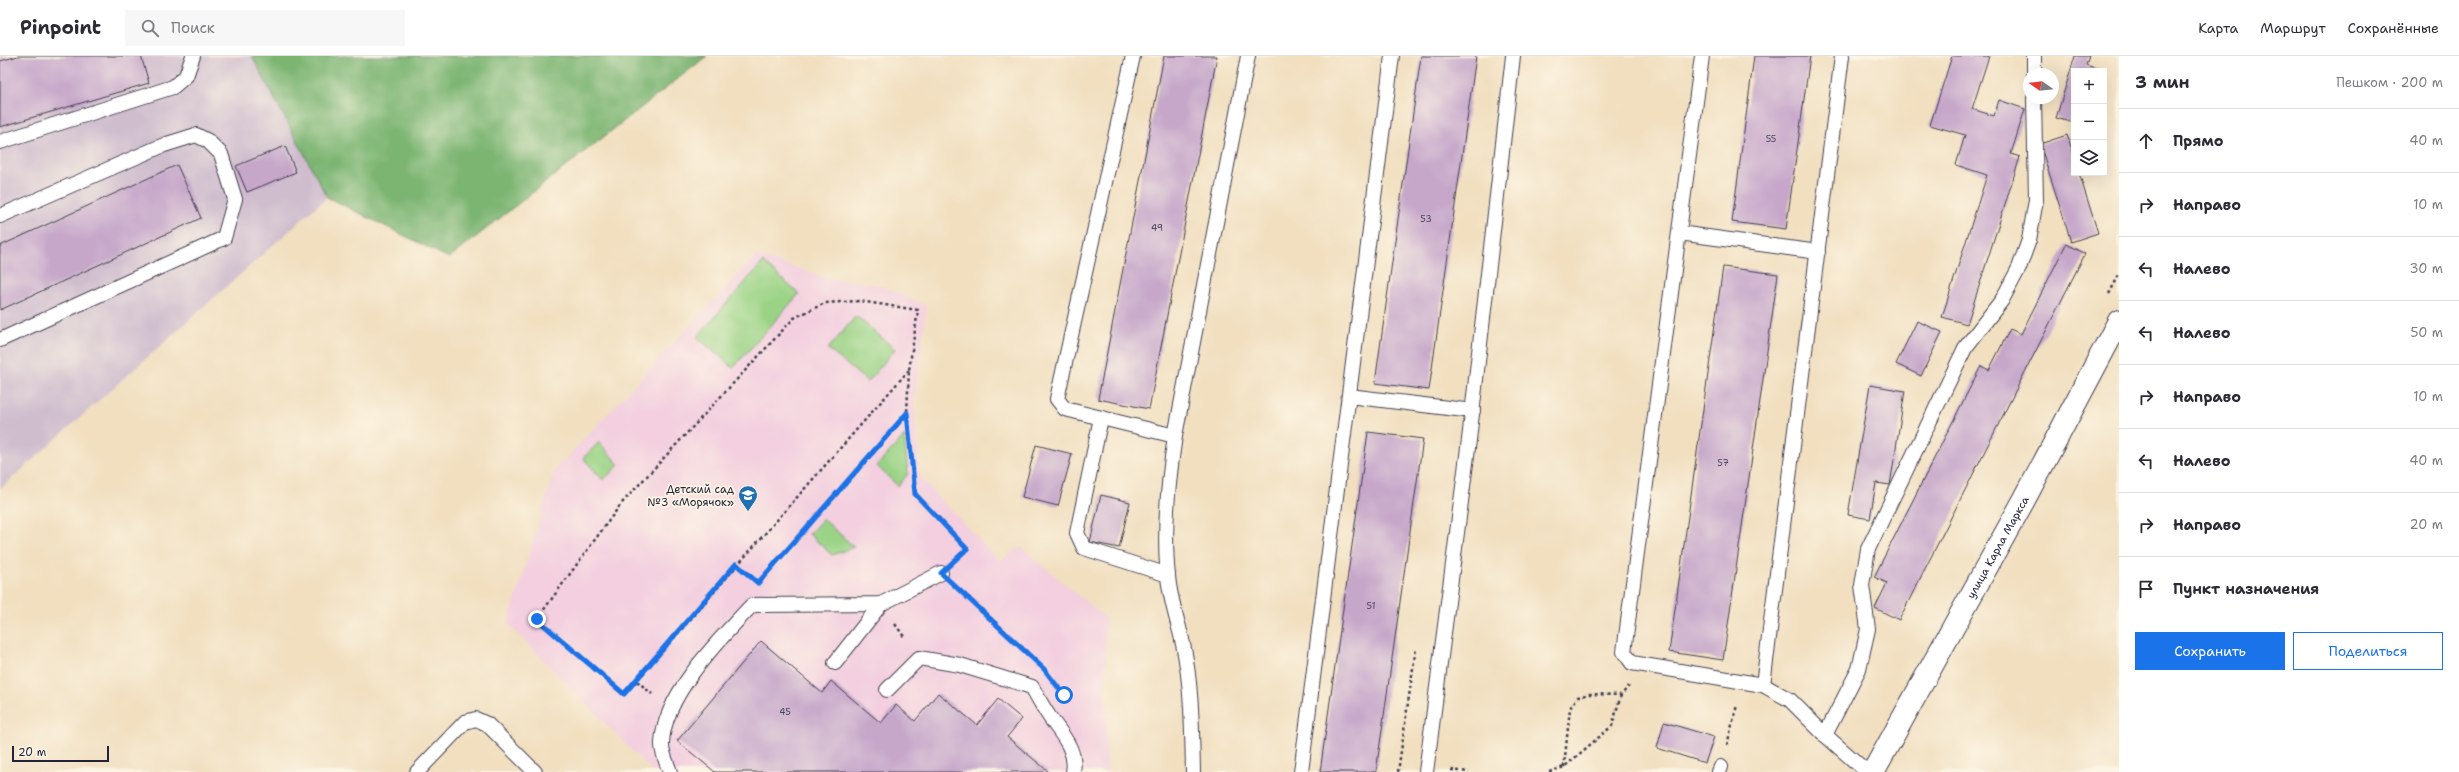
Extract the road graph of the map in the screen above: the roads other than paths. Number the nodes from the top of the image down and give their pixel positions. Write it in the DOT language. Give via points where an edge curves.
graph roads {
  1 [pos="193,56"];
  2 [pos="1133,56"];
  3 [pos="1248,56"];
  4 [pos="1392,56"];
  5 [pos="1513,56"];
  6 [pos="1702,56"];
  7 [pos="1842,56"];
  8 [pos="2034,56"];
  9 [pos="2034,68"];
  10 [pos="2034,104"];
  11 [pos="0,142"];
  12 [pos="0,216"];
  13 [pos="1679,233"];
  14 [pos="1818,252"];
  15 [pos="2119,321"];
  16 [pos="0,340"];
  17 [pos="1349,396"];
  18 [pos="1473,411"];
  19 [pos="1101,418"];
  20 [pos="1175,436"];
  21 [pos="941,573"];
  22 [pos="1168,575"];
  23 [pos="881,604"];
  24 [pos="835,663"];
  25 [pos="1763,685"];
  26 [pos="886,690"];
  27 [pos="1825,735"];
  28 [pos="417,772"];
  29 [pos="535,772"];
  30 [pos="670,772"];
  31 [pos="1073,772"];
  32 [pos="1193,772"];
  33 [pos="1300,772"];
  34 [pos="1426,772"];
  35 [pos="1867,772"];
  36 [pos="1873,772"];
  1 -- 11 [label="lane" via="186,76 173,87"];
  2 -- 19 [label="lane" via="1057,399 1066,409"];
  3 -- 20 [label="lane"];
  4 -- 17 [label="lane"];
  5 -- 18 [label="lane"];
  6 -- 13 [label="lane"];
  7 -- 14 [label="lane"];
  8 -- 9 [label="lane"];
  10 -- 27 [label="lane" via="2036,200 2029,240 2019,268 2002,300 1965,348 1868,549 1862,585 1868,628 1859,669"];
  12 -- 16 [label="lane" via="164,145 196,135 208,141 221,154 235,199 224,238"];
  13 -- 14 [label="lane"];
  13 -- 25 [label="lane" via="1624,652 1632,663"];
  14 -- 25 [label="lane"];
  15 -- 36 [label="highway, улица Карла Маркса" via="2024,500"];
  17 -- 18 [label="lane"];
  17 -- 33 [label="lane"];
  18 -- 34 [label="lane"];
  19 -- 20 [label="lane"];
  19 -- 22 [label="lane" via="1077,533 1084,548"];
  20 -- 22 [label="lane" via="1168,485"];
  21 -- 23 [label="lane"];
  22 -- 32 [label="lane" via="1172,602 1184,645 1190,696"];
  23 -- 24 [label="lane"];
  23 -- 30 [label="lane" via="752,605 710,650 669,708 662,744"];
  25 -- 27 [label="lane" via="1790,700"];
  26 -- 31 [label="lane" via="919,658 960,665 1032,687 1063,733 1075,761"];
  27 -- 35 [label="lane"];
  28 -- 29 [label="lane" via="465,722 476,719 487,724"];
}
